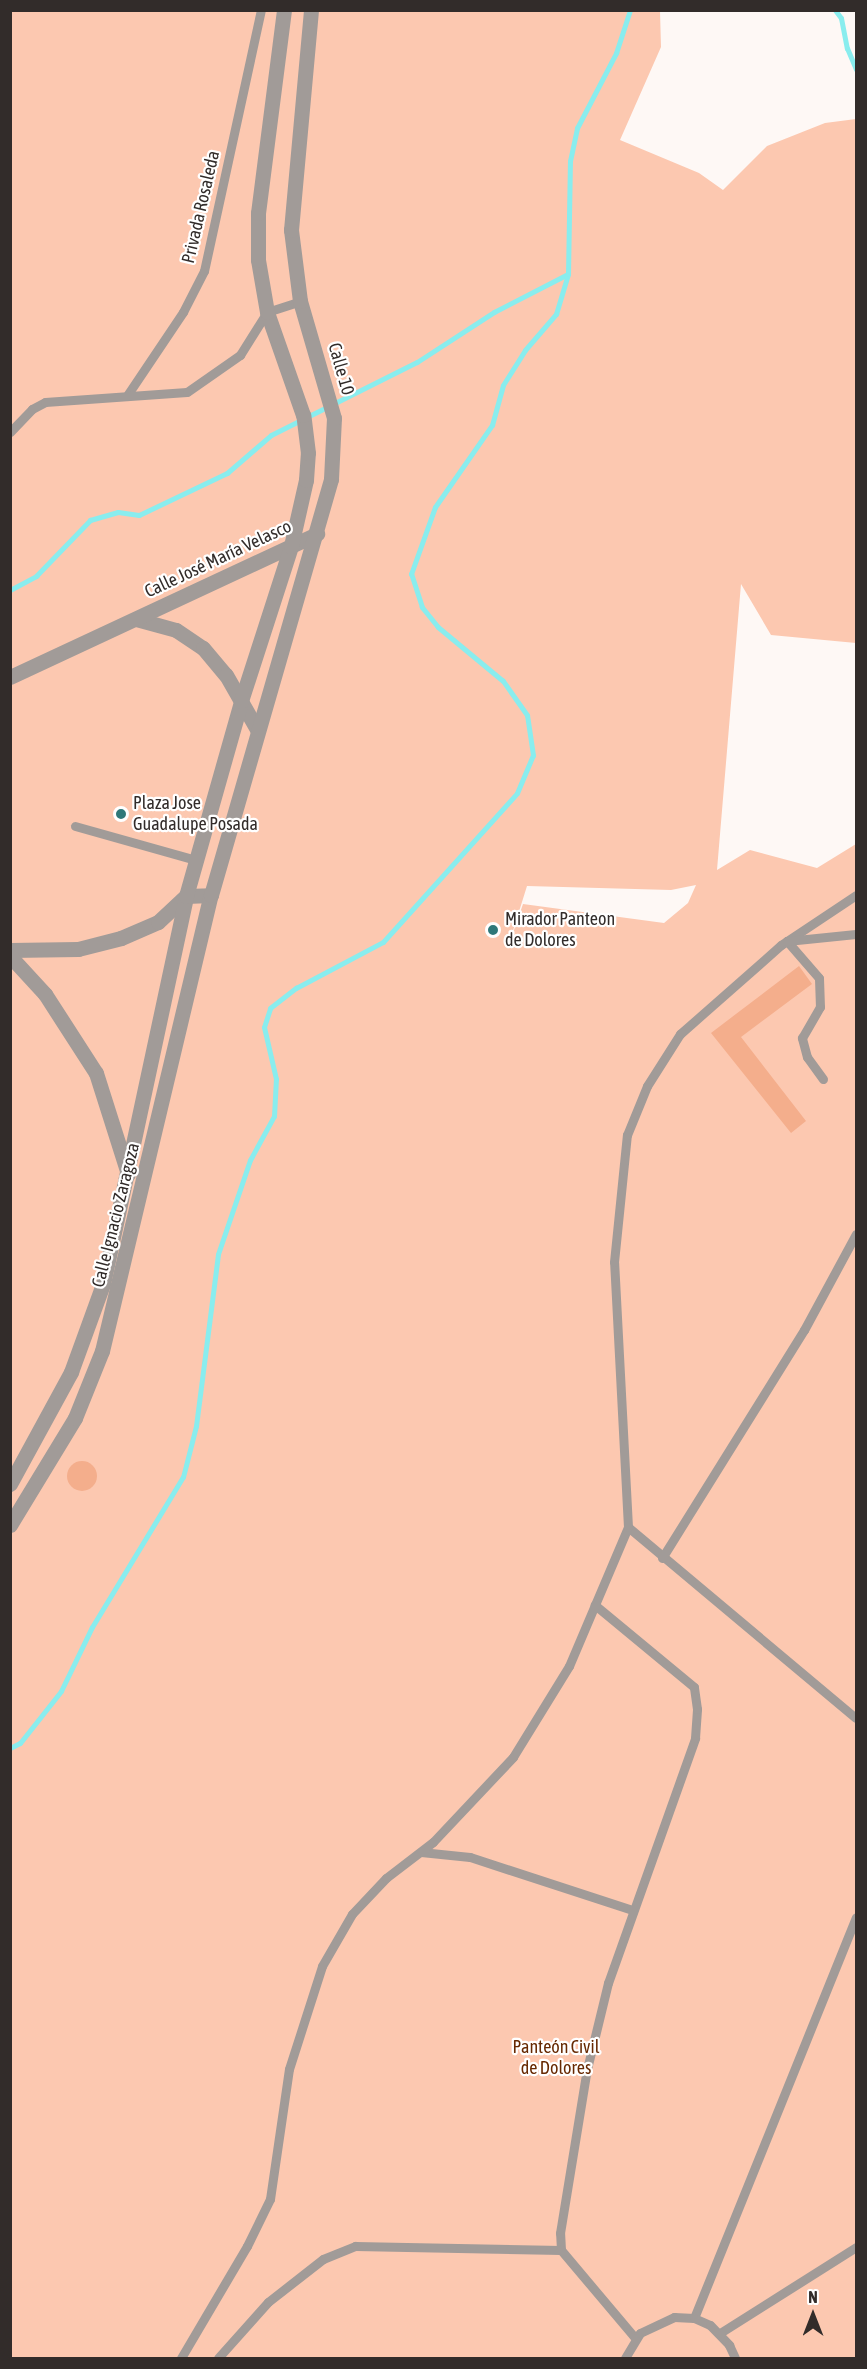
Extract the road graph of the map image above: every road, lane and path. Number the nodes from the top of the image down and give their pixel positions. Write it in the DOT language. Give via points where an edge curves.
graph roads {
  1 [pos="261,10"];
  2 [pos="284,10"];
  3 [pos="311,10"];
  4 [pos="300,301"];
  5 [pos="267,312"];
  6 [pos="128,394"];
  7 [pos="10,432"];
  8 [pos="317,534"];
  9 [pos="291,546"];
  10 [pos="136,619"];
  11 [pos="10,677"];
  12 [pos="241,700"];
  13 [pos="258,731"];
  14 [pos="75,826"];
  15 [pos="196,860"];
  16 [pos="211,895"];
  17 [pos="856,895"];
  18 [pos="186,896"];
  19 [pos="856,934"];
  20 [pos="787,940"];
  21 [pos="10,950"];
  22 [pos="10,956"];
  23 [pos="823,1079"];
  24 [pos="128,1174"];
  25 [pos="856,1234"];
  26 [pos="10,1484"];
  27 [pos="10,1525"];
  28 [pos="628,1527"];
  29 [pos="662,1558"];
  30 [pos="595,1605"];
  31 [pos="856,1718"];
  32 [pos="421,1852"];
  33 [pos="632,1910"];
  34 [pos="856,1917"];
  35 [pos="856,2247"];
  36 [pos="561,2250"];
  37 [pos="693,2318"];
  38 [pos="720,2333"];
  39 [pos="635,2338"];
  40 [pos="181,2358"];
  41 [pos="218,2358"];
  42 [pos="625,2358"];
  43 [pos="735,2358"];
  1 -- 6 [label="lane, Privada Rosaleda" via="204,271 183,312"];
  2 -- 5 [label="street" via="258,213 258,260"];
  3 -- 4 [label="street, Calle 10" via="291,230"];
  4 -- 5 [label="lane"];
  4 -- 8 [label="street, Calle 10" via="334,418 335,458"];
  5 -- 6 [label="lane" via="240,355 188,392"];
  5 -- 9 [label="street" via="307,434 306,480"];
  6 -- 7 [label="lane" via="45,402 32,409"];
  8 -- 9 [label="street, Calle José María Velasco"];
  8 -- 13 [label="street, Calle 10"];
  9 -- 10 [label="street, Calle José María Velasco"];
  9 -- 12 [label="street"];
  10 -- 11 [label="street, Calle José María Velasco"];
  10 -- 12 [label="street, Calle José María Velasco" via="190,637 215,661"];
  12 -- 13 [label="street, Calle José María Velasco"];
  12 -- 15 [label="street, Calle Ignacio Zaragoza"];
  13 -- 16 [label="street, Calle Ignacio Zaragoza"];
  14 -- 15 [label="lane"];
  15 -- 18 [label="street, Calle Ignacio Zaragoza"];
  16 -- 18 [label="street"];
  16 -- 27 [label="street, Calle Ignacio Zaragoza" via="102,1351 75,1418"];
  17 -- 20 [label="lane"];
  18 -- 21 [label="street" via="158,922 121,938 78,949"];
  18 -- 24 [label="street, Calle Ignacio Zaragoza"];
  19 -- 20 [label="lane"];
  20 -- 23 [label="lane" via="819,978 820,1007 802,1038 807,1057"];
  20 -- 28 [label="lane" via="680,1034 647,1086 627,1135 614,1262"];
  22 -- 24 [label="street, Calle Ignacio Zaragoza" via="45,994 96,1073"];
  24 -- 26 [label="street, Calle Ignacio Zaragoza" via="103,1284 87,1331 71,1372"];
  25 -- 29 [label="lane" via="804,1330"];
  28 -- 29 [label="lane"];
  28 -- 30 [label="lane"];
  29 -- 31 [label="lane"];
  30 -- 32 [label="lane" via="569,1666 513,1757"];
  30 -- 33 [label="lane" via="694,1687 697,1709 695,1738"];
  32 -- 33 [label="lane" via="470,1857"];
  32 -- 40 [label="lane" via="386,1878 352,1914 322,1966 289,2069 270,2199"];
  33 -- 36 [label="lane" via="608,1983 587,2069 560,2233"];
  34 -- 37 [label="lane"];
  35 -- 38 [label="lane"];
  36 -- 39 [label="lane"];
  36 -- 41 [label="lane" via="355,2246 323,2259 268,2302"];
  37 -- 38 [label="lane"];
  37 -- 39 [label="lane" via="661,2319"];
  38 -- 43 [label="lane"];
  39 -- 42 [label="lane"];
}
